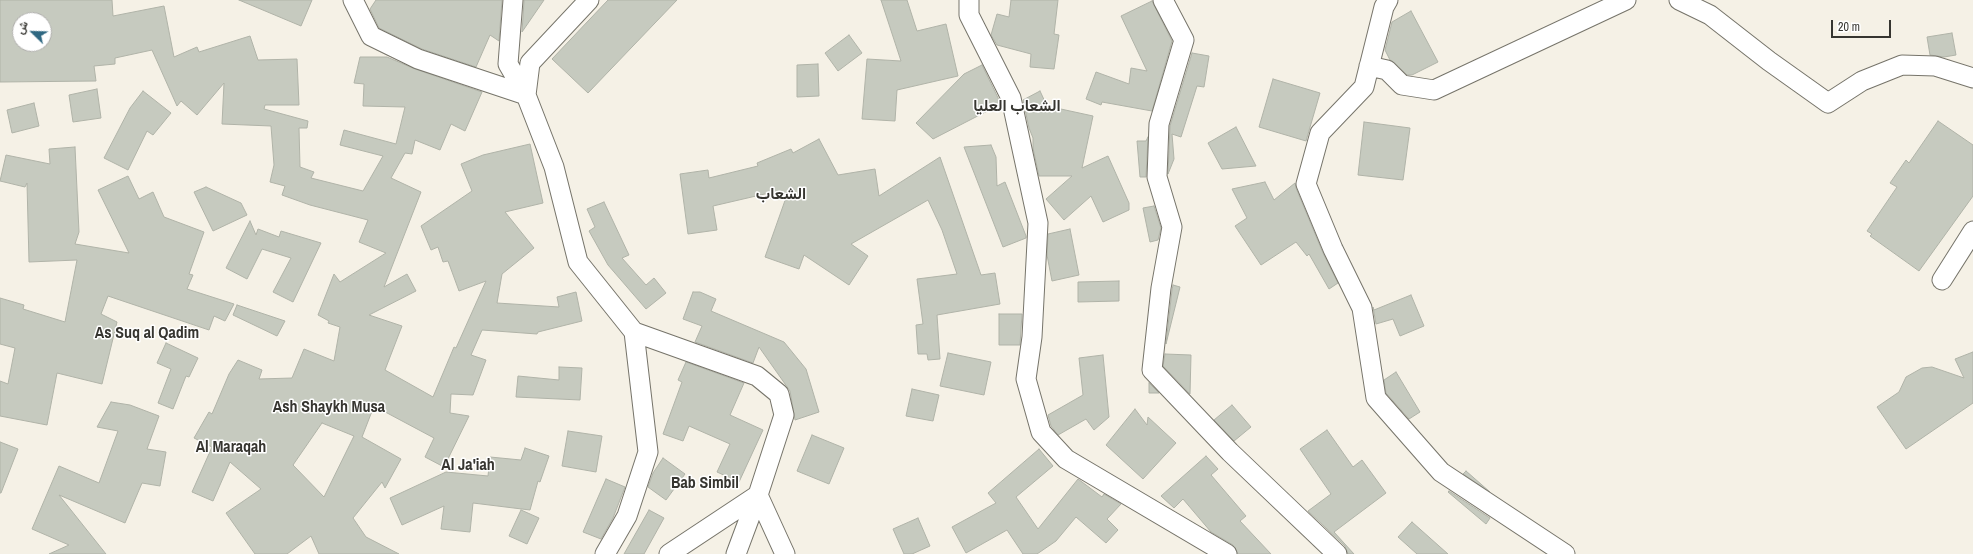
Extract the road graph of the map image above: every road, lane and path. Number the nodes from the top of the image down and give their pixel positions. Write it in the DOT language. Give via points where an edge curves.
graph roads {
  1 [pos="353,0"];
  2 [pos="513,0"];
  3 [pos="589,0"];
  4 [pos="968,0"];
  5 [pos="1163,0"];
  6 [pos="1388,0"];
  7 [pos="1626,0"];
  8 [pos="1679,0"];
  9 [pos="1369,66"];
  10 [pos="1973,78"];
  11 [pos="526,94"];
  12 [pos="1973,232"];
  13 [pos="1942,280"];
  14 [pos="634,332"];
  15 [pos="758,495"];
  16 [pos="605,554"];
  17 [pos="669,554"];
  18 [pos="736,554"];
  19 [pos="785,554"];
  20 [pos="1228,554"];
  21 [pos="1337,554"];
  22 [pos="1565,554"];
  1 -- 11 [label="street" via="371,36 418,59"];
  2 -- 11 [label="street" via="508,64"];
  3 -- 11 [label="street" via="530,63"];
  4 -- 20 [label="street" via="969,16 1011,98 1038,223 1032,337 1026,378 1041,432 1066,459"];
  5 -- 21 [label="street" via="1184,40 1159,124 1157,177 1172,228 1161,288 1152,370 1230,452"];
  6 -- 9 [label="street"];
  7 -- 9 [label="street" via="1434,90 1402,85 1387,70"];
  8 -- 10 [label="street" via="1710,15 1828,103 1862,82 1902,65 1935,66"];
  9 -- 22 [label="street" via="1364,87 1320,132 1306,184 1362,308 1376,398 1441,472"];
  11 -- 14 [label="street" via="554,167 578,262"];
  12 -- 13 [label="street"];
  14 -- 15 [label="street" via="757,376 779,394 784,415"];
  14 -- 16 [label="street" via="648,452 627,516"];
  15 -- 17 [label="street"];
  15 -- 18 [label="street"];
  15 -- 19 [label="street"];
}
